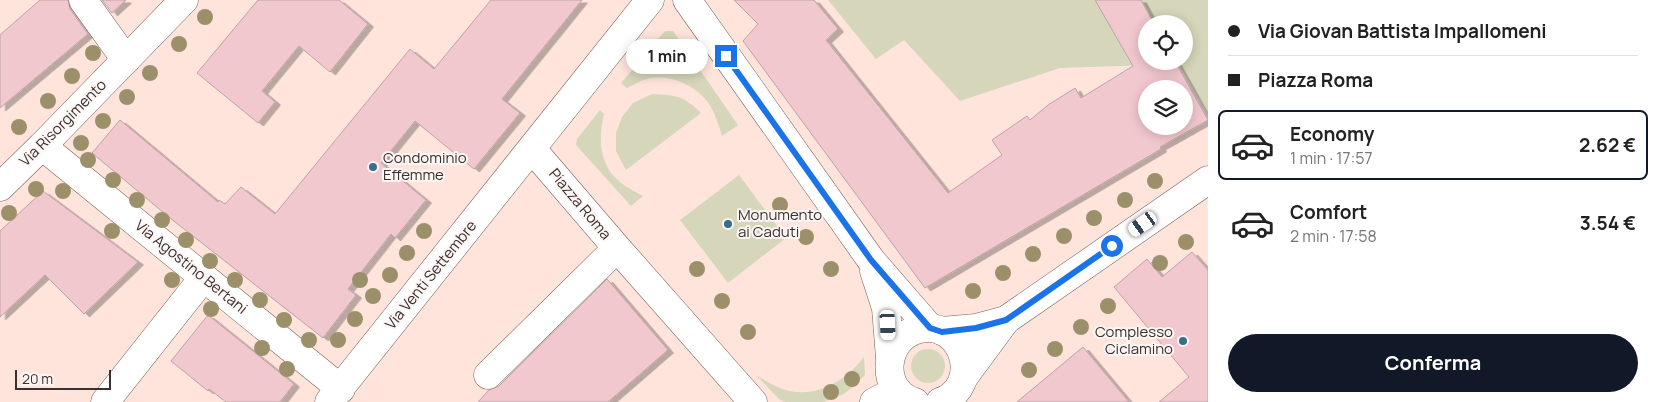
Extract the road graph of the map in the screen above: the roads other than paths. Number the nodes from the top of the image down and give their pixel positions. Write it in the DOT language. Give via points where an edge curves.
graph roads {
  1 [pos="83,0"];
  2 [pos="184,0"];
  3 [pos="650,0"];
  4 [pos="687,0"];
  5 [pos="126,60"];
  6 [pos="42,146"];
  7 [pos="532,149"];
  8 [pos="1208,180"];
  9 [pos="0,186"];
  10 [pos="618,248"];
  11 [pos="871,260"];
  12 [pos="204,277"];
  13 [pos="1006,320"];
  14 [pos="936,330"];
  15 [pos="890,358"];
  16 [pos="488,375"];
  17 [pos="955,394"];
  18 [pos="335,395"];
  19 [pos="902,399"];
  20 [pos="105,402"];
  21 [pos="753,402"];
  1 -- 5 [label="street"];
  2 -- 5 [label="street, Via Risorgimento"];
  3 -- 7 [label="street"];
  4 -- 11 [label="street"];
  5 -- 6 [label="street, Via Risorgimento"];
  6 -- 9 [label="street, Via Risorgimento"];
  6 -- 12 [label="street, Via Agostino Bertani"];
  7 -- 10 [label="street, Piazza Roma"];
  7 -- 18 [label="street, Via Venti Settembre"];
  8 -- 13 [label="street"];
  10 -- 16 [label="street"];
  10 -- 21 [label="street, Piazza Roma"];
  11 -- 14 [label="street"];
  11 -- 15 [label="street" via="886,308"];
  12 -- 18 [label="street, Via Agostino Bertani"];
  12 -- 20 [label="street"];
  13 -- 14 [label="street" via="976,328"];
  13 -- 17 [label="street"];
  14 -- 15 [label="street" via="919,328 909,332 893,348"];
  14 -- 17 [label="street" via="952,337 964,356 966,366"];
  15 -- 19 [label="street" via="891,380"];
}
